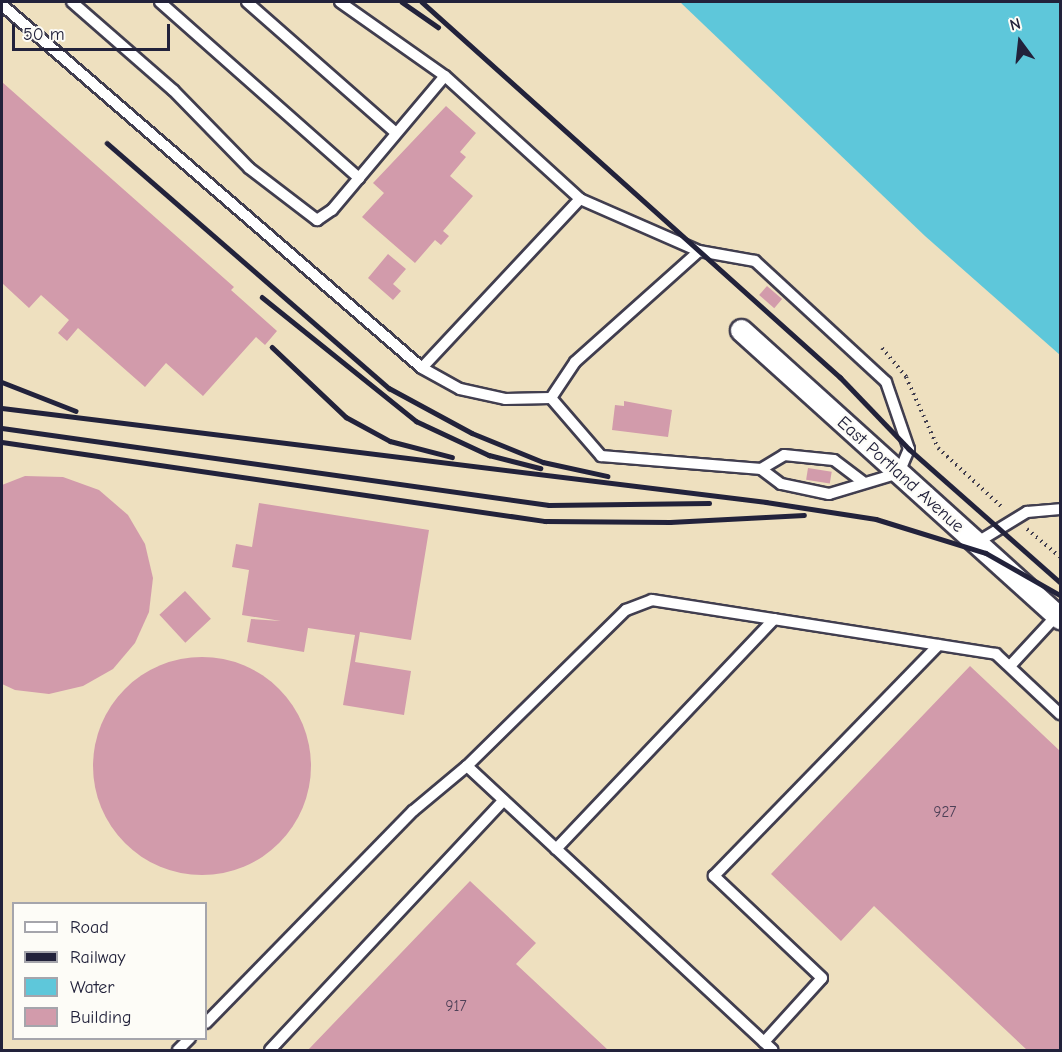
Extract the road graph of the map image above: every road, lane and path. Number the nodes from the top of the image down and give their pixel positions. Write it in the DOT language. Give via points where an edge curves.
graph roads {
  1 [pos="72,2"];
  2 [pos="160,2"];
  3 [pos="247,2"];
  4 [pos="340,2"];
  5 [pos="2,5"];
  6 [pos="445,76"];
  7 [pos="396,133"];
  8 [pos="359,178"];
  9 [pos="580,199"];
  10 [pos="699,251"];
  11 [pos="741,330"];
  12 [pos="882,348"];
  13 [pos="422,368"];
  14 [pos="551,398"];
  15 [pos="761,469"];
  16 [pos="899,473"];
  17 [pos="863,482"];
  18 [pos="993,500"];
  19 [pos="1060,509"];
  20 [pos="975,543"];
  21 [pos="1048,547"];
  22 [pos="1060,558"];
  23 [pos="1059,617"];
  24 [pos="774,619"];
  25 [pos="939,645"];
  26 [pos="1010,666"];
  27 [pos="1060,714"];
  28 [pos="467,766"];
  29 [pos="504,801"];
  30 [pos="556,849"];
  31 [pos="207,1022"];
  32 [pos="764,1042"];
  33 [pos="270,1050"];
  34 [pos="773,1050"];
  1 -- 8 [label="lane" via="173,90 249,168 317,220 332,210"];
  2 -- 8 [label="lane"];
  3 -- 7 [label="lane"];
  4 -- 6 [label="lane"];
  5 -- 13 [label="lane"];
  6 -- 7 [label="lane"];
  6 -- 9 [label="lane" via="510,131"];
  7 -- 8 [label="lane"];
  9 -- 10 [label="lane"];
  9 -- 13 [label="lane"];
  10 -- 14 [label="lane" via="575,362"];
  10 -- 16 [label="lane" via="755,261 886,382 909,450"];
  11 -- 16 [label="street, East Portland Avenue"];
  12 -- 18 [label="path" via="906,377 932,441"];
  13 -- 14 [label="lane" via="460,389 505,399"];
  14 -- 15 [label="lane" via="601,456"];
  15 -- 17 [label="lane" via="781,484 829,494"];
  15 -- 17 [label="lane" via="784,455 834,460"];
  16 -- 17 [label="lane"];
  16 -- 20 [label="street, East Portland Avenue"];
  19 -- 20 [label="lane" via="1027,512"];
  20 -- 23 [label="street, East Portland Avenue"];
  21 -- 22 [label="path"];
  23 -- 26 [label="lane"];
  24 -- 25 [label="lane"];
  24 -- 28 [label="lane" via="652,600 626,610"];
  24 -- 30 [label="lane"];
  25 -- 26 [label="lane" via="996,654"];
  25 -- 32 [label="lane" via="714,876 822,978"];
  26 -- 27 [label="lane"];
  28 -- 29 [label="lane"];
  28 -- 31 [label="lane" via="413,811"];
  29 -- 30 [label="lane"];
  29 -- 33 [label="lane"];
  30 -- 32 [label="lane"];
  32 -- 34 [label="lane"];
}
